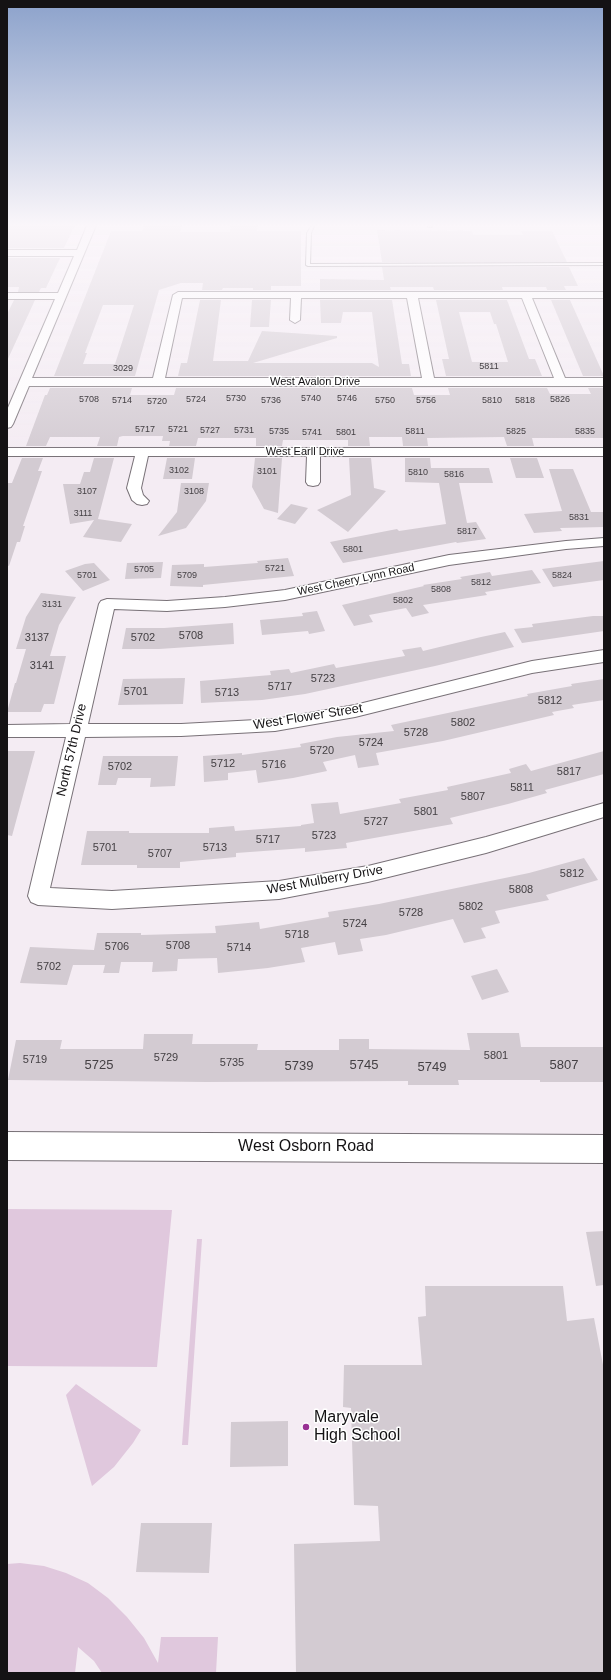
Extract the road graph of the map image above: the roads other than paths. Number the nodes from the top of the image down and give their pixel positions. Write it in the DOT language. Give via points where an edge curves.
graph roads {
  1 [pos="60,301"];
  2 [pos="177,301"];
  3 [pos="296,301"];
  4 [pos="413,301"];
  5 [pos="529,301"];
  6 [pos="295,320"];
  7 [pos="25,382"];
  8 [pos="158,382"];
  9 [pos="561,382"];
  10 [pos="604,382"];
  11 [pos="429,383"];
  12 [pos="7,424"];
  13 [pos="7,452"];
  14 [pos="142,452"];
  15 [pos="604,452"];
  16 [pos="314,453"];
  17 [pos="313,482"];
  18 [pos="142,501"];
  19 [pos="604,542"];
  20 [pos="107,604"];
  21 [pos="604,656"];
  22 [pos="7,731"];
  23 [pos="77,731"];
  24 [pos="604,810"];
  25 [pos="38,896"];
  26 [pos="7,1146"];
  27 [pos="604,1149"];
  1 -- 7 [label="street"];
  2 -- 8 [label="street"];
  3 -- 6 [label="street"];
  4 -- 11 [label="street"];
  5 -- 9 [label="street"];
  7 -- 8 [label="street, West Avalon Drive"];
  7 -- 12 [label="street"];
  8 -- 11 [label="street, West Avalon Drive"];
  9 -- 10 [label="street, West Avalon Drive"];
  9 -- 11 [label="street, West Avalon Drive"];
  13 -- 14 [label="street, West Earll Drive"];
  14 -- 16 [label="street, West Earll Drive"];
  14 -- 18 [label="street" via="134,488 137,497"];
  15 -- 16 [label="street, West Earll Drive"];
  16 -- 17 [label="street"];
  19 -- 20 [label="street, West Cheery Lynn Road" via="449,560 285,596 167,606"];
  20 -- 23 [label="street, North 57th Drive"];
  21 -- 23 [label="street, West Flower Street" via="532,667 355,711 275,725 181,730"];
  22 -- 23 [label="street, West Flower Street"];
  23 -- 25 [label="street, North 57th Drive"];
  24 -- 25 [label="street, West Mulberry Drive" via="486,846 368,874 279,890 112,900"];
  26 -- 27 [label="street, West Osborn Road"];
}
